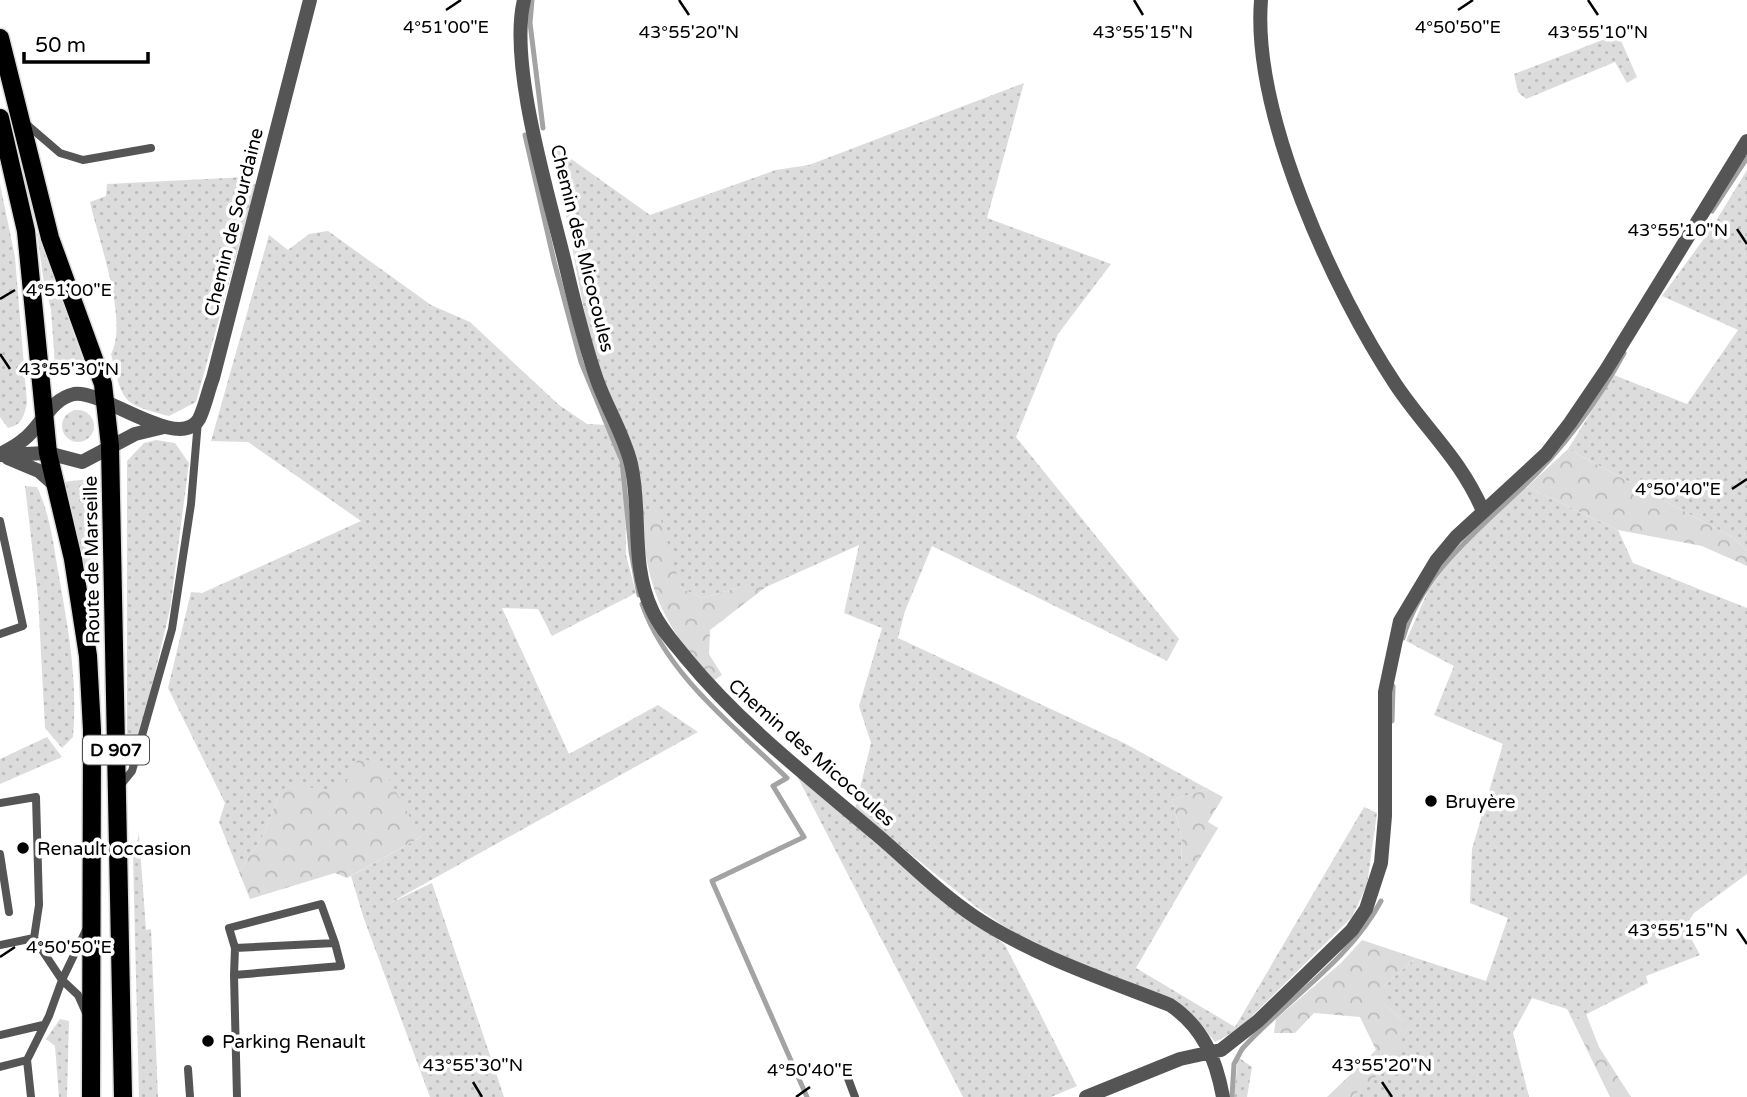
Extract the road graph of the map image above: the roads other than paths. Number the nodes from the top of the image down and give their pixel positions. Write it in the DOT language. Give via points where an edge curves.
graph roads {
  1 [pos="310,0"];
  2 [pos="524,0"];
  3 [pos="1261,0"];
  4 [pos="0,38"];
  5 [pos="0,118"];
  6 [pos="20,119"];
  7 [pos="1747,141"];
  8 [pos="151,148"];
  9 [pos="107,403"];
  10 [pos="43,416"];
  11 [pos="198,421"];
  12 [pos="167,427"];
  13 [pos="110,446"];
  14 [pos="48,453"];
  15 [pos="0,455"];
  16 [pos="56,486"];
  17 [pos="1483,511"];
  18 [pos="0,522"];
  19 [pos="0,634"];
  20 [pos="117,790"];
  21 [pos="0,803"];
  22 [pos="0,854"];
  23 [pos="9,912"];
  24 [pos="91,919"];
  25 [pos="34,938"];
  26 [pos="335,943"];
  27 [pos="0,945"];
  28 [pos="235,947"];
  29 [pos="234,975"];
  30 [pos="62,980"];
  31 [pos="43,1025"];
  32 [pos="91,1025"];
  33 [pos="0,1035"];
  34 [pos="1212,1053"];
  35 [pos="27,1060"];
  36 [pos="0,1067"];
  37 [pos="188,1069"];
  38 [pos="846,1073"];
  39 [pos="31,1097"];
  40 [pos="92,1097"];
  41 [pos="123,1097"];
  42 [pos="190,1097"];
  43 [pos="237,1097"];
  44 [pos="855,1097"];
  45 [pos="1086,1097"];
  46 [pos="1223,1097"];
  1 -- 11 [label="street, Chemin de Sourdaine"];
  2 -- 34 [label="street, Chemin des Micocoules" via="522,55 535,134 579,324 629,458 636,488 641,576 651,610 664,631 751,728 973,916 1046,954 1170,1005 1199,1031"];
  3 -- 17 [label="street" via="1272,97 1304,207 1376,353 1398,388 1453,455"];
  4 -- 6 [label="main road, Route de Marseille / D 907"];
  5 -- 10 [label="main road, Route de Marseille / D 907" via="26,231"];
  6 -- 8 [label="lane" via="60,153 83,160"];
  6 -- 9 [label="main road, Route de Marseille / D 907" via="50,238"];
  7 -- 17 [label="street" via="1570,423 1546,454"];
  9 -- 10 [label="street" via="73,394"];
  9 -- 12 [label="street"];
  9 -- 13 [label="main road, Route de Marseille / D 907"];
  10 -- 14 [label="main road, Route de Marseille / D 907"];
  10 -- 15 [label="street" via="24,440"];
  11 -- 12 [label="street"];
  11 -- 20 [label="lane" via="172,629 132,771"];
  12 -- 13 [label="street"];
  13 -- 14 [label="street" via="82,462"];
  13 -- 20 [label="main road, Route de Marseille / D 907"];
  14 -- 15 [label="street"];
  14 -- 16 [label="main road, Route de Marseille / D 907"];
  15 -- 16 [label="street" via="39,471"];
  16 -- 24 [label="main road, Route de Marseille / D 907" via="88,656"];
  17 -- 34 [label="street" via="1436,561 1400,621 1385,692 1381,863 1366,909 1352,930 1258,1021"];
  18 -- 19 [label="lane" via="23,626"];
  20 -- 41 [label="main road, Route de Marseille / D 907"];
  21 -- 25 [label="lane" via="36,796 39,905"];
  22 -- 23 [label="lane"];
  24 -- 30 [label="lane"];
  24 -- 32 [label="main road, Route de Marseille / D 907"];
  25 -- 27 [label="lane"];
  25 -- 30 [label="lane"];
  26 -- 28 [label="lane"];
  26 -- 28 [label="lane" via="321,904 229,928"];
  26 -- 29 [label="lane" via="341,967"];
  28 -- 29 [label="lane"];
  29 -- 43 [label="lane"];
  30 -- 31 [label="lane"];
  30 -- 32 [label="lane" via="78,995"];
  31 -- 33 [label="lane"];
  31 -- 35 [label="lane"];
  32 -- 40 [label="main road, Route de Marseille / D 907"];
  34 -- 45 [label="street" via="1180,1059"];
  34 -- 46 [label="street"];
  35 -- 36 [label="lane"];
  35 -- 39 [label="lane"];
  37 -- 42 [label="lane"];
  38 -- 44 [label="lane"];
}
